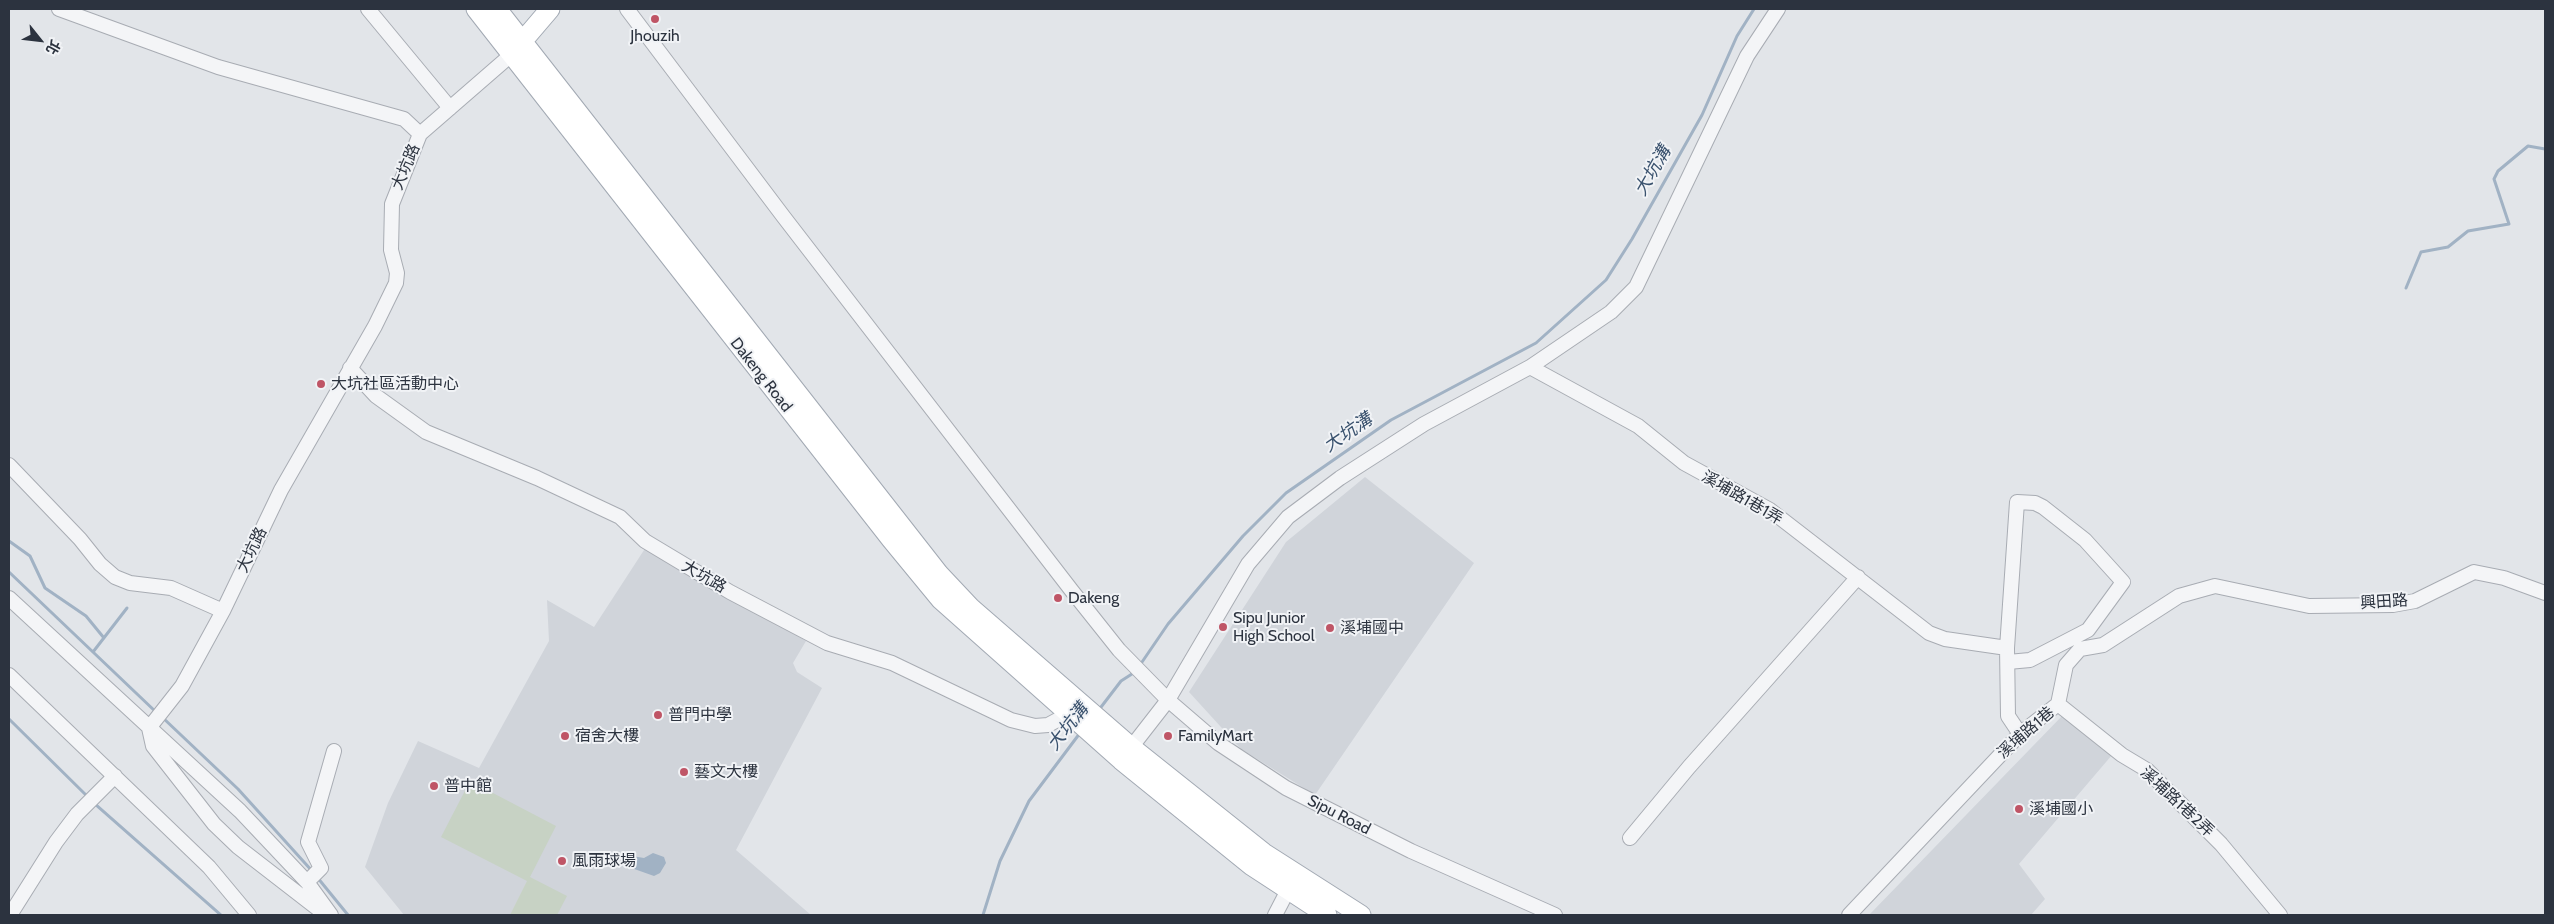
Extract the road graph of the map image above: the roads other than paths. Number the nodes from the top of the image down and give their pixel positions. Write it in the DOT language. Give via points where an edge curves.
graph roads {
  1 [pos="59,9"];
  2 [pos="368,9"];
  3 [pos="476,9"];
  4 [pos="497,9"];
  5 [pos="550,9"];
  6 [pos="627,9"];
  7 [pos="1778,9"];
  8 [pos="516,48"];
  9 [pos="450,108"];
  10 [pos="420,134"];
  11 [pos="350,368"];
  12 [pos="1530,368"];
  13 [pos="9,465"];
  14 [pos="1858,577"];
  15 [pos="2215,586"];
  16 [pos="2545,593"];
  17 [pos="9,598"];
  18 [pos="223,611"];
  19 [pos="2008,655"];
  20 [pos="9,675"];
  21 [pos="1168,700"];
  22 [pos="2058,704"];
  23 [pos="1073,709"];
  24 [pos="150,728"];
  25 [pos="2020,734"];
  26 [pos="334,752"];
  27 [pos="1126,754"];
  28 [pos="115,776"];
  29 [pos="1630,838"];
  30 [pos="307,882"];
  31 [pos="1288,890"];
  32 [pos="10,915"];
  33 [pos="249,915"];
  34 [pos="329,915"];
  35 [pos="1275,915"];
  36 [pos="1327,915"];
  37 [pos="1360,915"];
  38 [pos="1555,915"];
  39 [pos="1849,915"];
  40 [pos="2280,915"];
  1 -- 10 [label="street" via="218,67 404,119"];
  2 -- 9 [label="street"];
  3 -- 8 [label="main road, Dakeng Road"];
  4 -- 8 [label="main road, Dakeng Road"];
  5 -- 8 [label="main road, 大坑路"];
  6 -- 21 [label="street, Sipu Road" via="1119,650"];
  7 -- 12 [label="street" via="1742,65 1636,287 1611,312"];
  8 -- 9 [label="street, 大坑路"];
  8 -- 23 [label="main road, Dakeng Road" via="940,574"];
  9 -- 10 [label="street, 大坑路"];
  10 -- 11 [label="street, 大坑路" via="392,204 391,250 396,283"];
  11 -- 18 [label="street, 大坑路" via="281,490"];
  11 -- 23 [label="street, 大坑路" via="376,396 426,432 620,517 645,541 730,592 827,644 892,663 1011,720 1035,726 1048,725"];
  12 -- 14 [label="street, 溪埔路1巷1弄" via="1638,426 1684,463 1770,510"];
  12 -- 21 [label="street" via="1424,424 1340,478 1288,517 1248,564"];
  13 -- 18 [label="street" via="100,564 115,576 130,583 170,588"];
  14 -- 19 [label="street, 溪埔路1巷1弄" via="1929,633"];
  14 -- 29 [label="street"];
  15 -- 16 [label="street, 興田路" via="2309,606 2393,605 2415,600 2474,572 2504,578"];
  15 -- 22 [label="street, 溪埔路1巷" via="2179,596 2102,645 2080,649 2066,665"];
  17 -- 24 [label="street"];
  18 -- 24 [label="street, 大坑路" via="182,686"];
  19 -- 19 [label="street, 溪埔路1巷1弄" via="2030,660 2088,630 2123,582 2085,540 2035,504 2017,502"];
  19 -- 25 [label="street, 溪埔路1巷1弄" via="2008,716"];
  20 -- 28 [label="street"];
  21 -- 27 [label="street"];
  21 -- 38 [label="street, Sipu Road" via="1218,743 1286,788 1411,851"];
  22 -- 25 [label="street, 溪埔路1巷"];
  22 -- 40 [label="street, 溪埔路1巷2弄" via="2122,755 2147,770 2221,844"];
  23 -- 27 [label="main road, Dakeng Road"];
  24 -- 30 [label="street" via="240,811"];
  24 -- 34 [label="street" via="153,746 214,824 238,847"];
  25 -- 39 [label="street, 溪埔路1巷"];
  26 -- 30 [label="street" via="308,842 321,868"];
  27 -- 31 [label="main road" via="1252,866"];
  27 -- 37 [label="main road" via="1264,853"];
  28 -- 32 [label="street" via="67,828"];
  28 -- 33 [label="street" via="209,867"];
  30 -- 34 [label="street"];
  31 -- 35 [label="street"];
  31 -- 36 [label="main road"];
}
